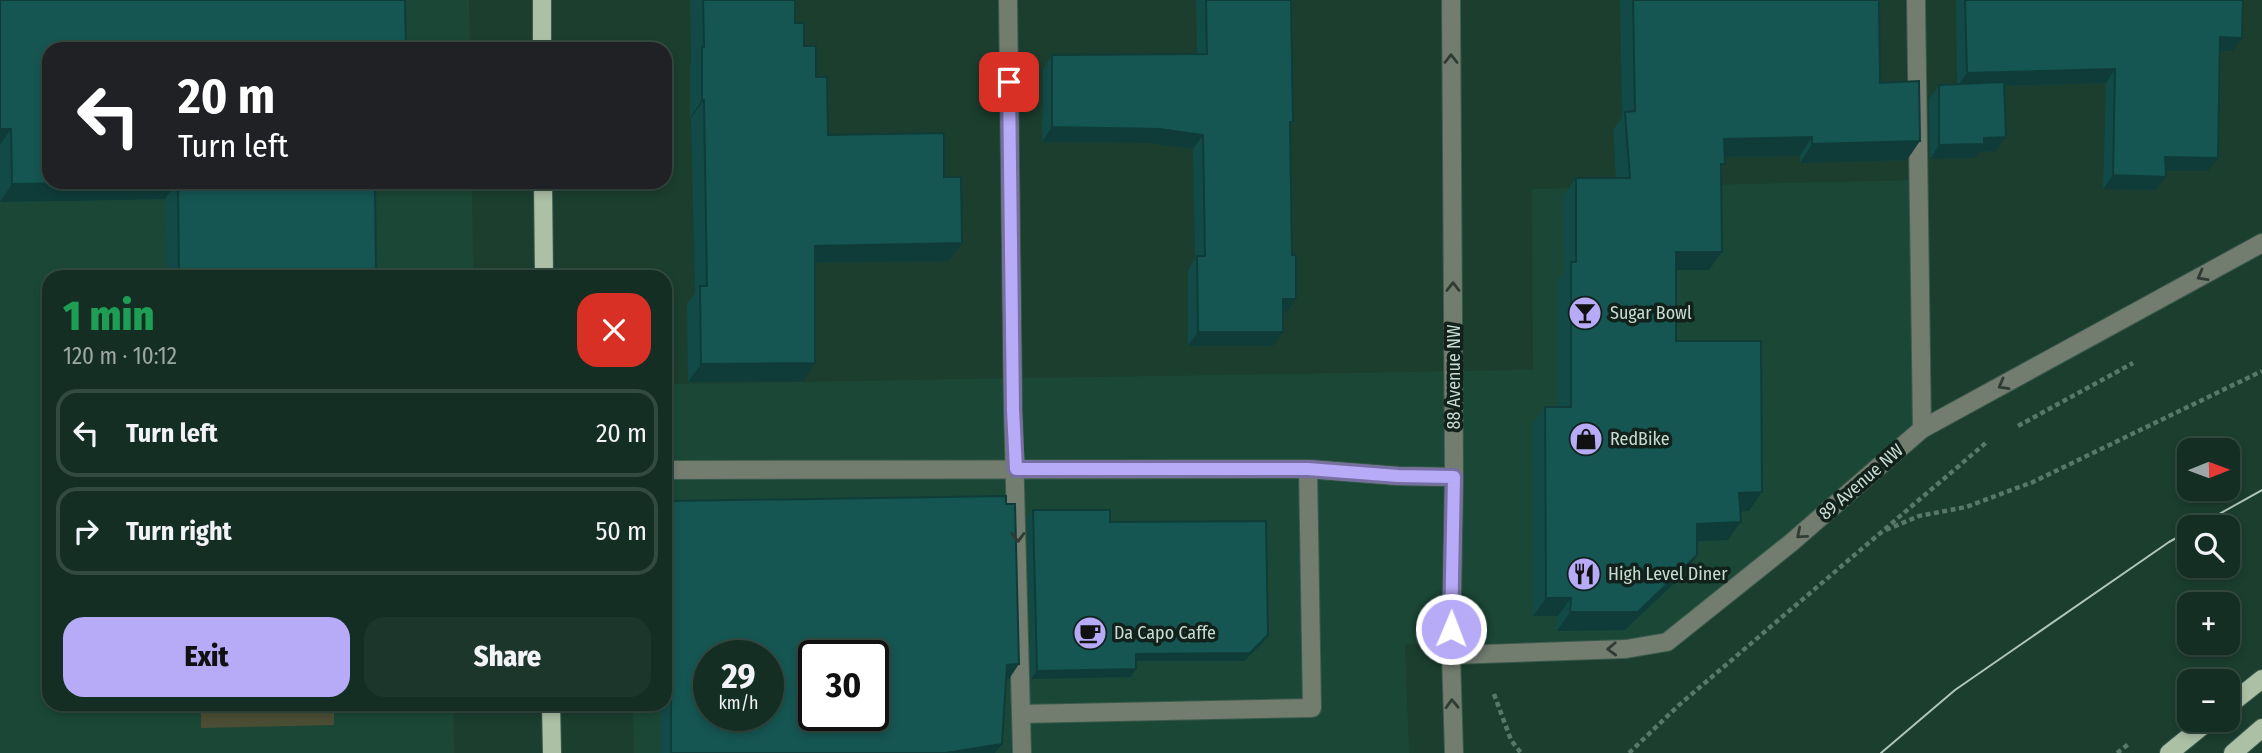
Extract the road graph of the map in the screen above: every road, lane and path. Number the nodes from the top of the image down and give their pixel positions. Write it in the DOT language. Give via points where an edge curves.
graph roads {
  1 [pos="542,0"];
  2 [pos="1008,0"];
  3 [pos="1451,0"];
  4 [pos="1916,0"];
  5 [pos="542,42"];
  6 [pos="543,189"];
  7 [pos="2262,243"];
  8 [pos="544,270"];
  9 [pos="2133,362"];
  10 [pos="2262,371"];
  11 [pos="1922,429"];
  12 [pos="2008,431"];
  13 [pos="1997,437"];
  14 [pos="1016,469"];
  15 [pos="1308,469"];
  16 [pos="672,470"];
  17 [pos="1454,477"];
  18 [pos="1879,533"];
  19 [pos="1451,655"];
  20 [pos="2262,679"];
  21 [pos="1493,693"];
  22 [pos="2240,696"];
  23 [pos="551,711"];
  24 [pos="1021,714"];
  25 [pos="2262,728"];
  26 [pos="2195,732"];
  27 [pos="552,753"];
  28 [pos="1022,753"];
  29 [pos="1454,753"];
  30 [pos="1521,753"];
  31 [pos="1629,753"];
  32 [pos="2169,753"];
  33 [pos="2233,753"];
  1 -- 5 [label="main road"];
  2 -- 14 [label="street"];
  17 -- 3 [label="street, 88 Avenue NW, one-way"];
  4 -- 11 [label="street"];
  6 -- 8 [label="main road"];
  7 -- 11 [label="street, 89 Avenue NW, one-way"];
  9 -- 12 [label="path"];
  10 -- 18 [label="path" via="2033,482 1966,507 1919,516"];
  11 -- 19 [label="street, 89 Avenue NW, one-way" via="1667,642 1626,649"];
  13 -- 18 [label="path"];
  14 -- 15 [label="street"];
  14 -- 16 [label="street"];
  14 -- 24 [label="street, one-way"];
  15 -- 17 [label="street"];
  15 -- 24 [label="street" via="1312,708"];
  17 -- 19 [label="street, 88 Avenue NW"];
  18 -- 31 [label="path"];
  29 -- 19 [label="street, 88 Avenue NW, one-way"];
  20 -- 22 [label="main road"];
  21 -- 30 [label="path" via="1511,740"];
  23 -- 27 [label="main road"];
  24 -- 28 [label="street"];
  25 -- 33 [label="main road"];
  26 -- 32 [label="main road"];
}
